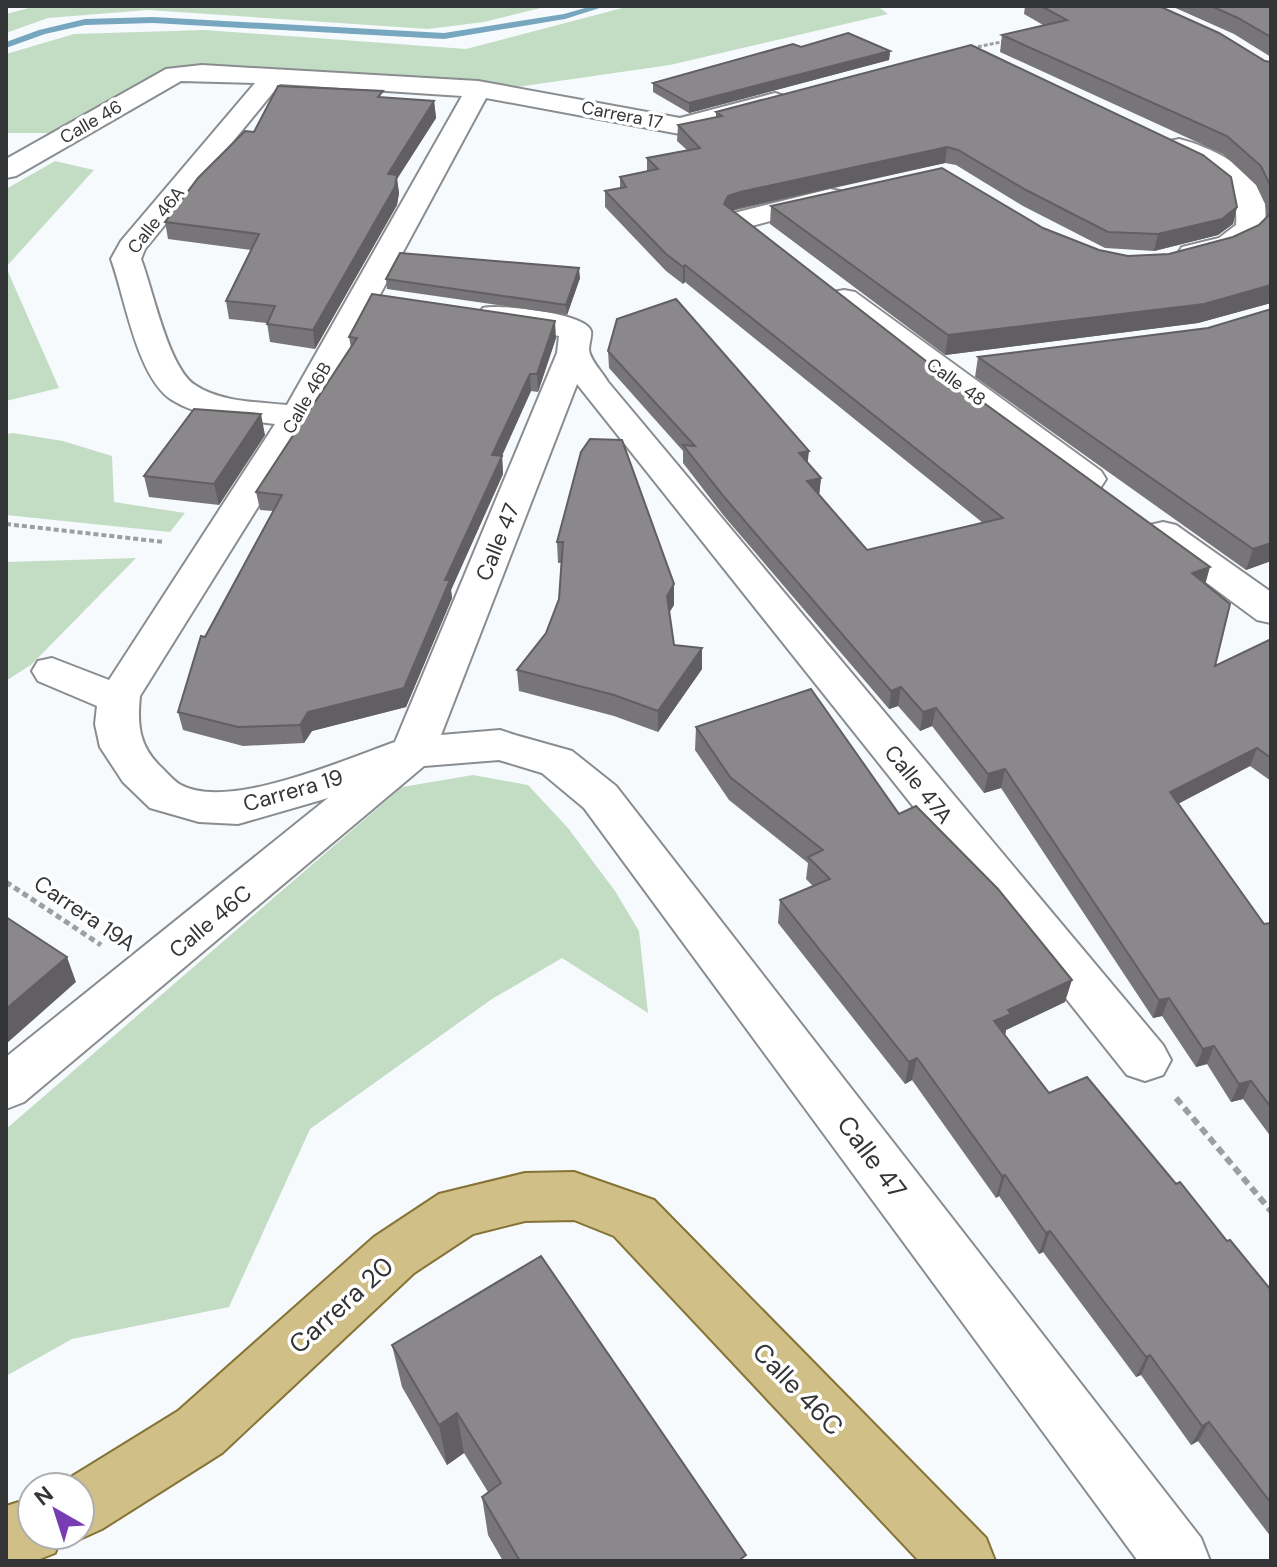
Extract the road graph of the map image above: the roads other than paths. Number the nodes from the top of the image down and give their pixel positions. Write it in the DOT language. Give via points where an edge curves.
graph roads {
  1 [pos="175,74"];
  2 [pos="274,76"];
  3 [pos="478,89"];
  4 [pos="803,93"];
  5 [pos="19,132"];
  6 [pos="72,133"];
  7 [pos="1154,135"];
  8 [pos="6,170"];
  9 [pos="861,190"];
  10 [pos="777,248"];
  11 [pos="1169,259"];
  12 [pos="814,276"];
  13 [pos="460,310"];
  14 [pos="574,342"];
  15 [pos="984,363"];
  16 [pos="937,369"];
  17 [pos="297,417"];
  18 [pos="1262,595"];
  19 [pos="52,671"];
  20 [pos="119,696"];
  21 [pos="413,752"];
  22 [pos="557,762"];
  23 [pos="1145,1060"];
  24 [pos="6,1087"];
  25 [pos="634,1218"];
  26 [pos="96,1497"];
  27 [pos="963,1561"];
  28 [pos="1178,1561"];
  1 -- 2 [label="street, Carrera 17"];
  1 -- 6 [label="street, Calle 46"];
  2 -- 3 [label="street, Carrera 17"];
  2 -- 17 [label="street, Calle 46A" via="126,259 174,386 202,401"];
  3 -- 4 [label="street, Carrera 17" via="680,126"];
  3 -- 17 [label="street, Calle 46B" via="381,300"];
  5 -- 6 [label="street"];
  6 -- 8 [label="street, Calle 46"];
  7 -- 11 [label="street" via="1211,162 1240,183 1251,201 1250,228 1229,244"];
  9 -- 10 [label="street" via="740,220"];
  12 -- 16 [label="street, Calle 48"];
  13 -- 14 [label="street" via="554,323"];
  14 -- 21 [label="street, Calle 47"];
  14 -- 23 [label="street, Calle 47A" via="596,388"];
  15 -- 16 [label="street"];
  16 -- 18 [label="street, Calle 48" via="1130,509"];
  17 -- 20 [label="street, Calle 46B"];
  19 -- 20 [label="street"];
  20 -- 21 [label="street, Carrera 19" via="116,724 122,747 138,771 166,797 199,806 238,808 273,800"];
  21 -- 22 [label="street, Carrera 19" via="500,745"];
  21 -- 24 [label="street, Calle 46C"];
  22 -- 28 [label="street, Calle 47" via="600,797"];
  25 -- 26 [label="main road, Carrera 20" via="574,1196 525,1197 459,1212 394,1255 200,1432"];
  25 -- 27 [label="main road, Calle 46C"];
}
